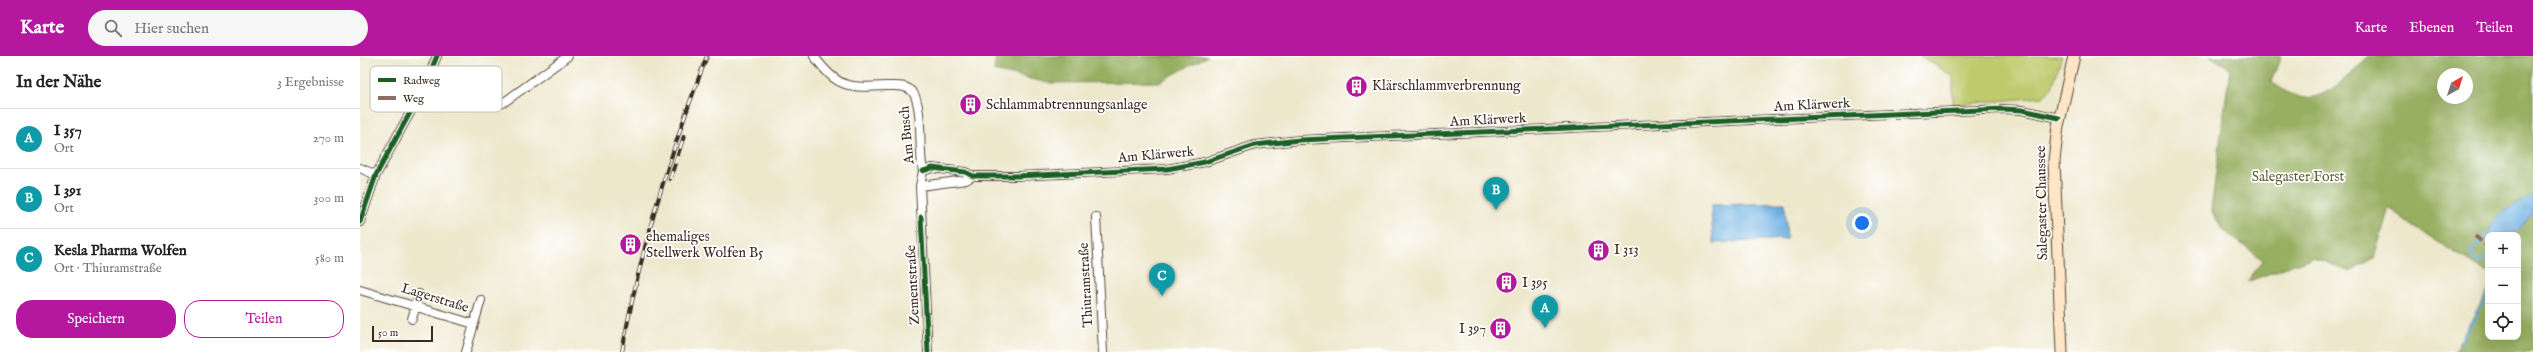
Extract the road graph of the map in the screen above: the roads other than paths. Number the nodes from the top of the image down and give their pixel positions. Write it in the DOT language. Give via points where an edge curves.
graph roads {
  1 [pos="437,56"];
  2 [pos="568,56"];
  3 [pos="814,56"];
  4 [pos="2074,56"];
  5 [pos="433,66"];
  6 [pos="502,103"];
  7 [pos="410,112"];
  8 [pos="2059,118"];
  9 [pos="360,168"];
  10 [pos="923,170"];
  11 [pos="376,175"];
  12 [pos="973,176"];
  13 [pos="920,186"];
  14 [pos="1096,217"];
  15 [pos="360,222"];
  16 [pos="360,290"];
  17 [pos="419,294"];
  18 [pos="481,300"];
  19 [pos="416,306"];
  20 [pos="412,319"];
  21 [pos="474,324"];
  22 [pos="466,352"];
  23 [pos="928,352"];
  24 [pos="1103,352"];
  25 [pos="2062,352"];
  1 -- 5 [label="street"];
  2 -- 6 [label="street"];
  3 -- 10 [label="street, Am Busch" via="831,78 846,86 897,86 912,91 918,104"];
  4 -- 8 [label="main road, Salegaster Chaussee"];
  7 -- 11 [label="street"];
  8 -- 12 [label="street, Am Klärwerk" via="2022,110 2003,109 1286,140 1250,146 1205,162 1177,168"];
  8 -- 25 [label="main road, Salegaster Chaussee" via="2054,173"];
  9 -- 11 [label="street"];
  10 -- 12 [label="street, Am Klärwerk" via="932,168 965,172"];
  10 -- 13 [label="street, Zementstraße"];
  11 -- 15 [label="street"];
  12 -- 13 [label="street, Am Klärwerk" via="966,180"];
  13 -- 23 [label="street, Zementstraße"];
  14 -- 24 [label="street, Thiuramstraße"];
  16 -- 19 [label="street, Lagerstraße"];
  17 -- 19 [label="street"];
  18 -- 21 [label="street"];
  19 -- 20 [label="street"];
  19 -- 21 [label="street, Lagerstraße"];
  21 -- 22 [label="street, Lagerstraße"];
}
